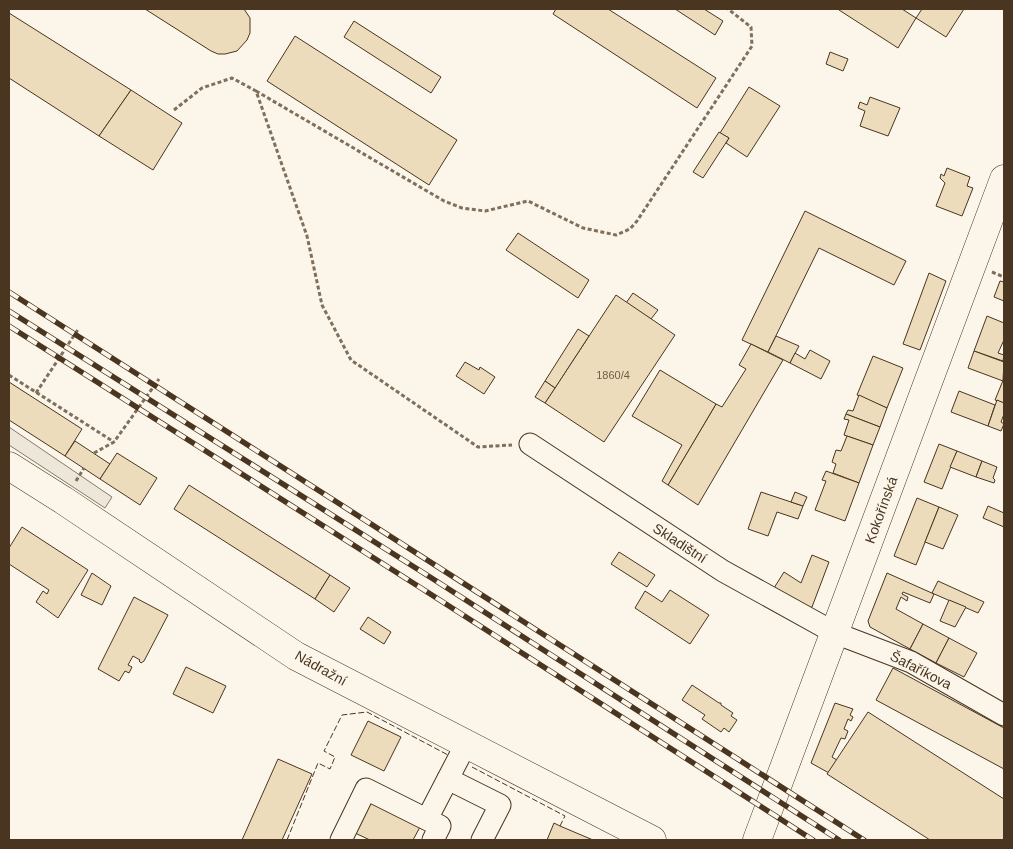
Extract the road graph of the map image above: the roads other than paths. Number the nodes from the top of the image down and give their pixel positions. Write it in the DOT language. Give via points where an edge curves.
graph roads {
  1 [pos="1004,179"];
  2 [pos="530,444"];
  3 [pos="9,466"];
  4 [pos="835,633"];
  5 [pos="1004,714"];
  6 [pos="466,744"];
  7 [pos="448,779"];
  8 [pos="427,820"];
  9 [pos="341,840"];
  10 [pos="433,840"];
  11 [pos="482,840"];
  12 [pos="652,840"];
  13 [pos="757,840"];
  1 -- 4 [label="main road, Kokořínská"];
  2 -- 4 [label="street, Skladištní" via="723,571"];
  3 -- 6 [label="main road, Nádražní" via="296,656"];
  4 -- 5 [label="street, Šafaříkova" via="911,662"];
  4 -- 13 [label="main road, Kokořínská"];
  6 -- 7 [label="street"];
  6 -- 12 [label="main road, Nádražní"];
  7 -- 8 [label="street"];
  7 -- 11 [label="street" via="500,805"];
  8 -- 9 [label="street" via="366,789"];
  8 -- 10 [label="street" via="440,826"];
}
